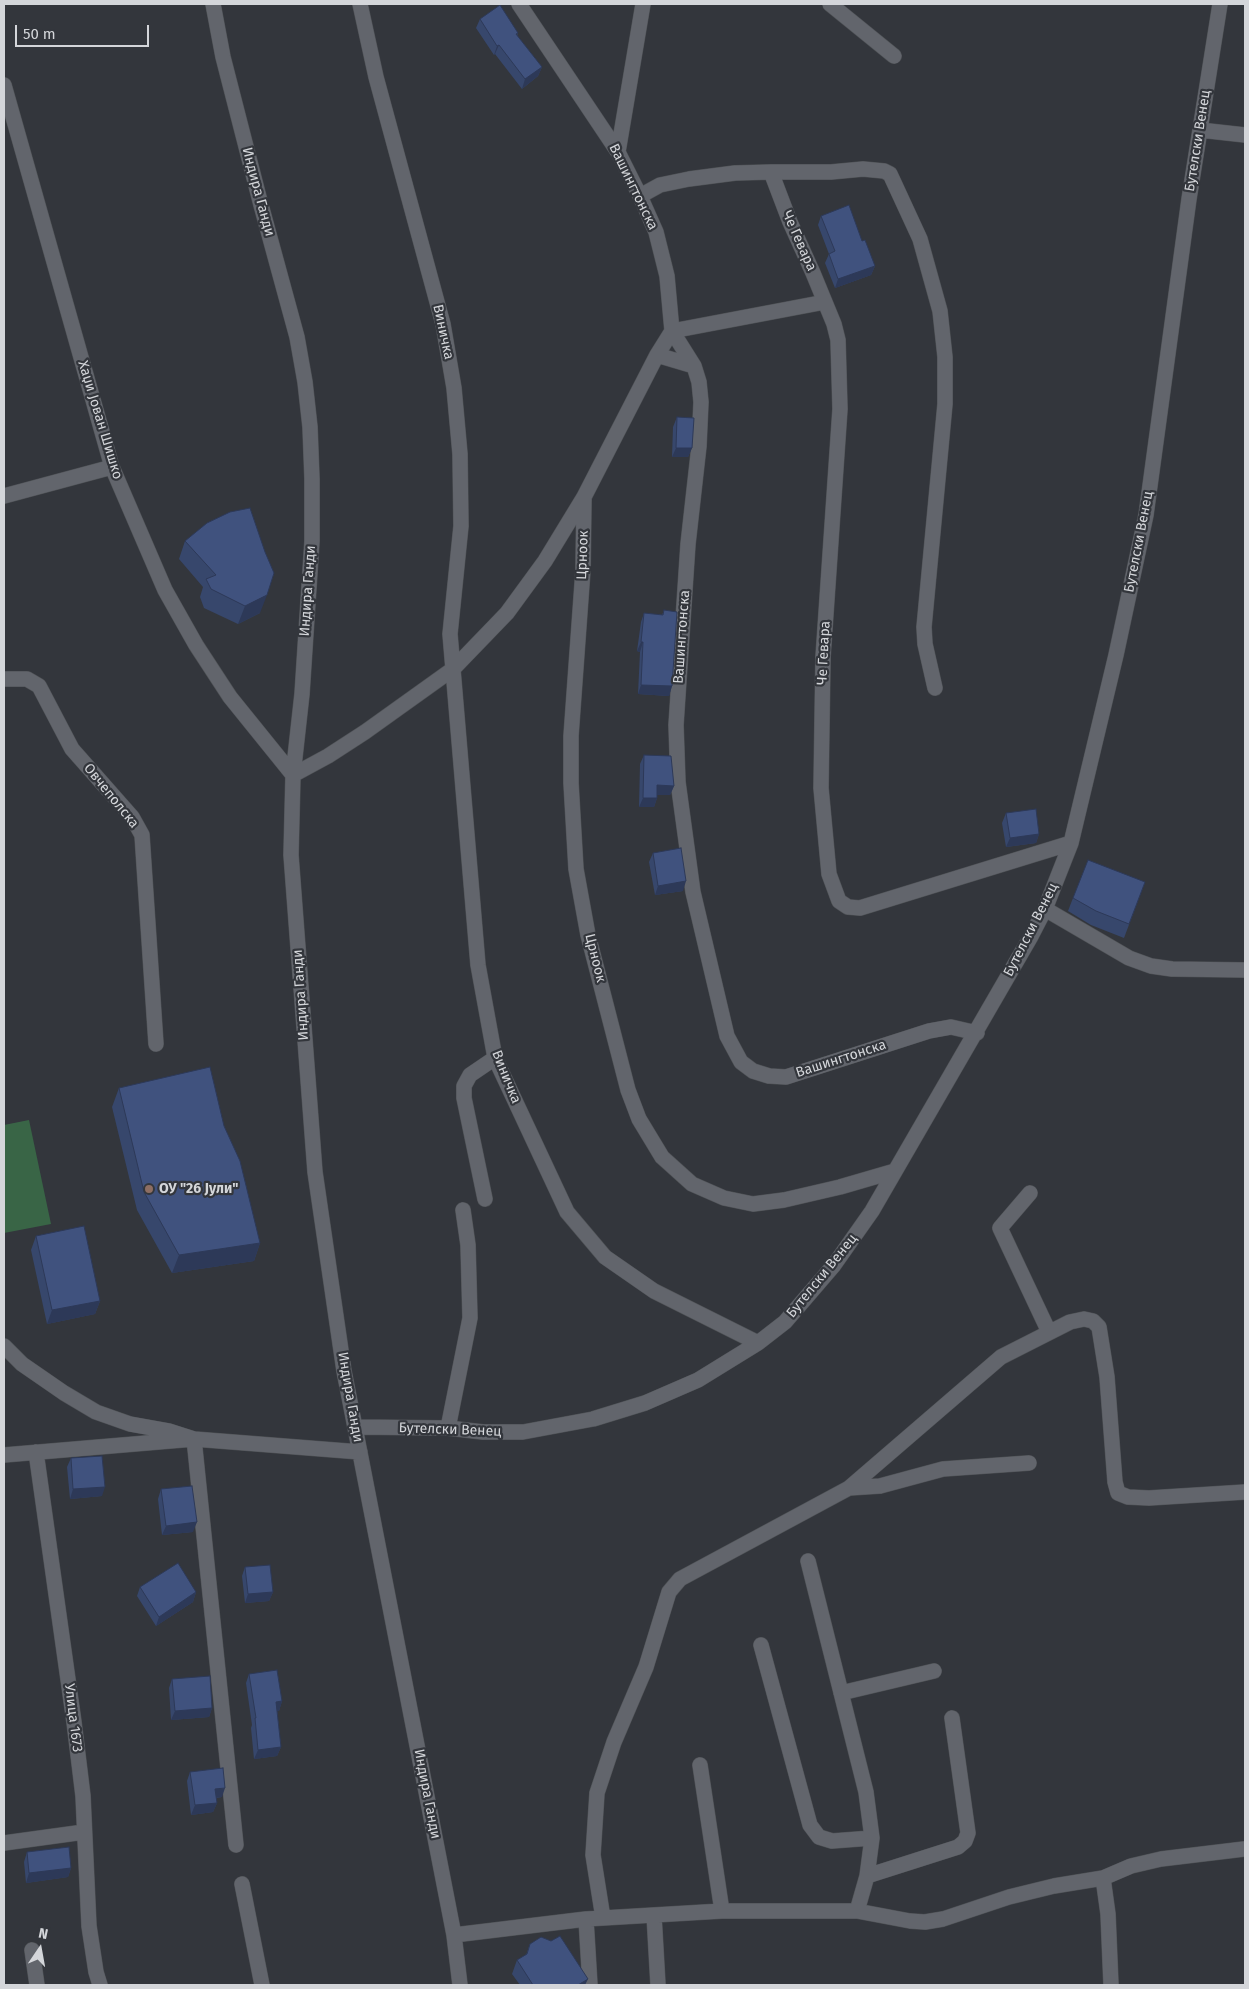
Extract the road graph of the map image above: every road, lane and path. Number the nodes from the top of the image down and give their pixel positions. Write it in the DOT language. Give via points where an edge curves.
graph roads {
  1 [pos="213,4"];
  2 [pos="360,4"];
  3 [pos="519,4"];
  4 [pos="643,4"];
  5 [pos="830,4"];
  6 [pos="1220,4"];
  7 [pos="894,56"];
  8 [pos="4,85"];
  9 [pos="1200,130"];
  10 [pos="1245,135"];
  11 [pos="618,152"];
  12 [pos="771,172"];
  13 [pos="640,196"];
  14 [pos="825,302"];
  15 [pos="672,330"];
  16 [pos="657,355"];
  17 [pos="694,366"];
  18 [pos="112,467"];
  19 [pos="4,496"];
  20 [pos="584,497"];
  21 [pos="453,669"];
  22 [pos="4,679"];
  23 [pos="935,688"];
  24 [pos="292,775"];
  25 [pos="1071,843"];
  26 [pos="1045,909"];
  27 [pos="1245,970"];
  28 [pos="977,1033"];
  29 [pos="156,1044"];
  30 [pos="495,1058"];
  31 [pos="895,1171"];
  32 [pos="1030,1193"];
  33 [pos="485,1199"];
  34 [pos="463,1210"];
  35 [pos="1049,1332"];
  36 [pos="758,1344"];
  37 [pos="4,1346"];
  38 [pos="356,1427"];
  39 [pos="448,1428"];
  40 [pos="194,1439"];
  41 [pos="36,1452"];
  42 [pos="360,1452"];
  43 [pos="4,1455"];
  44 [pos="1029,1464"];
  45 [pos="849,1488"];
  46 [pos="1245,1492"];
  47 [pos="808,1561"];
  48 [pos="761,1645"];
  49 [pos="934,1671"];
  50 [pos="841,1693"];
  51 [pos="952,1718"];
  52 [pos="700,1765"];
  53 [pos="84,1832"];
  54 [pos="872,1838"];
  55 [pos="4,1843"];
  56 [pos="236,1844"];
  57 [pos="1244,1850"];
  58 [pos="867,1876"];
  59 [pos="1103,1878"];
  60 [pos="242,1884"];
  61 [pos="722,1911"];
  62 [pos="857,1911"];
  63 [pos="654,1915"];
  64 [pos="603,1918"];
  65 [pos="586,1919"];
  66 [pos="454,1935"];
  67 [pos="32,1950"];
  68 [pos="37,1985"];
  69 [pos="100,1985"];
  70 [pos="262,1985"];
  71 [pos="460,1985"];
  72 [pos="590,1985"];
  73 [pos="658,1985"];
  74 [pos="1111,1985"];
  1 -- 24 [label="street, Индира Ганди" via="223,56 297,337 310,427 312,541 302,694"];
  2 -- 21 [label="street, Виничка" via="376,77 443,324 454,388 460,454 461,526 450,634"];
  3 -- 11 [label="street, Вашингтонска"];
  4 -- 11 [label="street"];
  5 -- 7 [label="street"];
  6 -- 9 [label="street, Бутелски Венец"];
  8 -- 18 [label="street, Хаџи Јован Шишко"];
  9 -- 10 [label="street"];
  9 -- 25 [label="street, Бутелски Венец" via="1146,515"];
  11 -- 13 [label="street, Вашингтонска"];
  12 -- 13 [label="street" via="689,179 660,185"];
  12 -- 14 [label="street, Че Гевара"];
  12 -- 23 [label="street" via="884,171 890,174 920,239 940,311 944,357 945,404 924,627"];
  13 -- 15 [label="street, Вашингтонска" via="656,232 667,276"];
  14 -- 15 [label="street"];
  14 -- 25 [label="street, Че Гевара" via="838,340 840,410 823,657 821,788 829,874 839,901 848,907 860,908"];
  15 -- 16 [label="street"];
  15 -- 17 [label="street, Вашингтонска"];
  16 -- 17 [label="street"];
  16 -- 20 [label="street"];
  17 -- 28 [label="street, Вашингтонска" via="701,402 676,725 678,782 693,892 727,1036 741,1062 753,1071 786,1077 929,1030 951,1026"];
  18 -- 19 [label="street"];
  18 -- 24 [label="street, Хаџи Јован Шишко" via="165,590 196,645 230,697"];
  20 -- 21 [label="street" via="545,561 507,613"];
  20 -- 31 [label="street, Црноок" via="583,570 571,736 576,869 588,935 628,1090 639,1119 662,1157 692,1184 724,1198 753,1204 831,1190"];
  21 -- 24 [label="street" via="365,732"];
  21 -- 30 [label="street, Виничка" via="478,965"];
  22 -- 29 [label="street, Овчеполска" via="27,678 39,686 72,749 132,817 142,836"];
  24 -- 38 [label="street, Индира Ганди" via="291,855 315,1172 344,1371"];
  25 -- 26 [label="street, Бутелски Венец"];
  26 -- 27 [label="street" via="1129,958 1150,966"];
  26 -- 28 [label="street, Бутелски Венец"];
  28 -- 31 [label="street, Бутелски Венец"];
  30 -- 33 [label="street" via="470,1075 464,1086"];
  30 -- 36 [label="street, Виничка" via="567,1212 605,1257 654,1292"];
  31 -- 36 [label="street, Бутелски Венец" via="834,1265 785,1322"];
  32 -- 35 [label="street" via="1000,1228"];
  34 -- 39 [label="street" via="468,1245 470,1318"];
  35 -- 45 [label="street" via="1001,1358"];
  35 -- 46 [label="street" via="1070,1322 1084,1320 1093,1321 1099,1327 1118,1493 1149,1498"];
  36 -- 39 [label="street, Бутелски Венец" via="698,1380 645,1403 593,1419 523,1432"];
  37 -- 40 [label="street" via="22,1364 96,1412 130,1424"];
  38 -- 39 [label="street, Бутелски Венец"];
  38 -- 42 [label="street, Индира Ганди"];
  40 -- 41 [label="street"];
  40 -- 42 [label="street"];
  40 -- 56 [label="street"];
  41 -- 43 [label="street"];
  41 -- 53 [label="street, Улица 1673" via="74,1722"];
  42 -- 66 [label="street, Индира Ганди"];
  44 -- 45 [label="street" via="943,1469 880,1486"];
  45 -- 64 [label="street" via="680,1578 669,1592 646,1667 614,1742 597,1793 593,1855"];
  47 -- 50 [label="street"];
  48 -- 54 [label="street" via="810,1825 819,1837 832,1841"];
  49 -- 50 [label="street"];
  50 -- 54 [label="street" via="866,1792"];
  51 -- 58 [label="street" via="968,1833 965,1841"];
  52 -- 61 [label="street"];
  53 -- 55 [label="street"];
  53 -- 69 [label="street, Улица 1673" via="89,1926"];
  54 -- 58 [label="street"];
  57 -- 59 [label="street" via="1161,1860 1131,1866"];
  58 -- 62 [label="street"];
  59 -- 62 [label="street" via="1009,1897 943,1919 910,1921"];
  59 -- 74 [label="street"];
  60 -- 70 [label="street"];
  61 -- 62 [label="street"];
  61 -- 63 [label="street"];
  63 -- 64 [label="street"];
  63 -- 73 [label="street"];
  64 -- 65 [label="street"];
  65 -- 66 [label="street"];
  65 -- 72 [label="street"];
  66 -- 71 [label="street, Индира Ганди"];
  67 -- 68 [label="street"];
}
